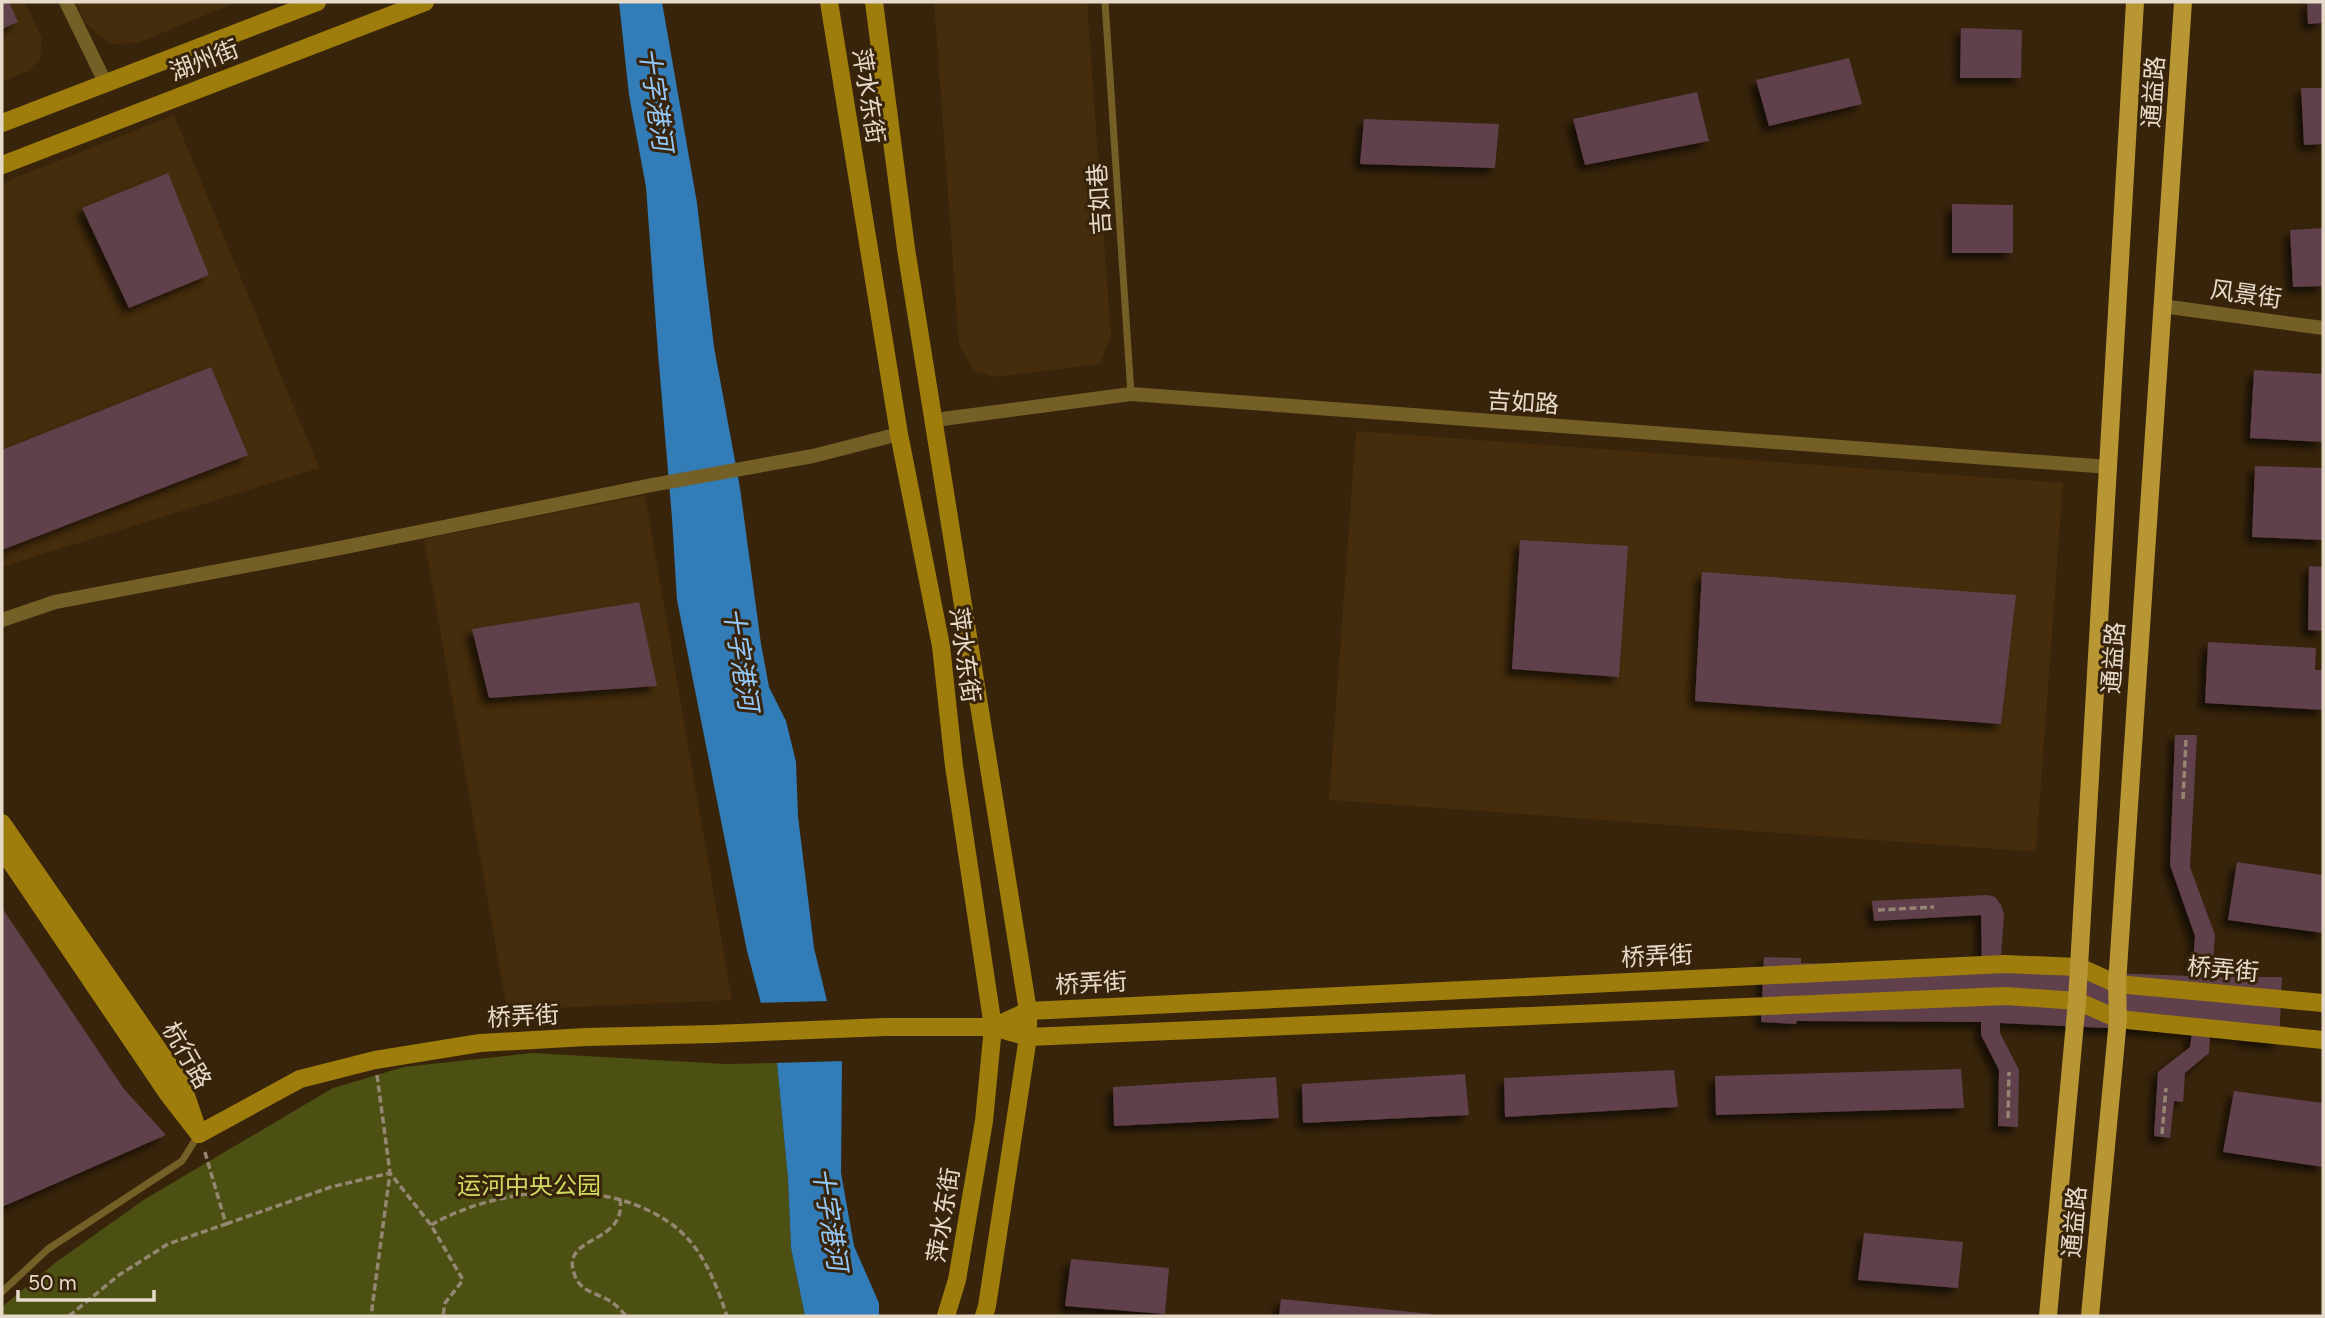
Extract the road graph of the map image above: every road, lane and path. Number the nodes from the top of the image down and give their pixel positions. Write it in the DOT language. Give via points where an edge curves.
graph roads {
  1 [pos="66,2"];
  2 [pos="317,2"];
  3 [pos="425,2"];
  4 [pos="829,2"];
  5 [pos="874,2"];
  6 [pos="1105,2"];
  7 [pos="2135,2"];
  8 [pos="2183,2"];
  9 [pos="106,82"];
  10 [pos="2,123"];
  11 [pos="2,165"];
  12 [pos="2162,306"];
  13 [pos="2323,328"];
  14 [pos="1131,394"];
  15 [pos="935,420"];
  16 [pos="899,434"];
  17 [pos="2109,467"];
  18 [pos="2,620"];
  19 [pos="2186,740"];
  20 [pos="2183,799"];
  21 [pos="2,823"];
  22 [pos="2,849"];
  23 [pos="1934,906"];
  24 [pos="1878,910"];
  25 [pos="2079,967"];
  26 [pos="2117,984"];
  27 [pos="2077,1001"];
  28 [pos="2323,1003"];
  29 [pos="1028,1011"];
  30 [pos="2118,1019"];
  31 [pos="993,1027"];
  32 [pos="1028,1037"];
  33 [pos="2323,1040"];
  34 [pos="375,1060"];
  35 [pos="2009,1072"];
  36 [pos="2166,1088"];
  37 [pos="2008,1118"];
  38 [pos="199,1134"];
  39 [pos="2162,1134"];
  40 [pos="390,1173"];
  41 [pos="620,1199"];
  42 [pos="226,1224"];
  43 [pos="431,1225"];
  44 [pos="2,1292"];
  45 [pos="69,1316"];
  46 [pos="371,1316"];
  47 [pos="443,1316"];
  48 [pos="626,1316"];
  49 [pos="727,1316"];
  50 [pos="946,1316"];
  51 [pos="984,1316"];
  52 [pos="2048,1316"];
  53 [pos="2090,1316"];
  1 -- 9 [label="street"];
  2 -- 9 [label="street, 湖州街"];
  3 -- 11 [label="street, 湖州街"];
  4 -- 16 [label="street, 萍水东街"];
  5 -- 15 [label="street, 萍水东街" via="906,248"];
  6 -- 14 [label="lane, 吉如巷"];
  7 -- 17 [label="main road, 通益路"];
  8 -- 12 [label="main road, 通益路"];
  9 -- 10 [label="street, 湖州街"];
  12 -- 13 [label="street, 风景街"];
  12 -- 26 [label="main road, 通益路"];
  14 -- 15 [label="street, 吉如路"];
  14 -- 17 [label="street, 吉如路"];
  15 -- 29 [label="street, 萍水东街"];
  16 -- 18 [label="street" via="813,456 55,603"];
  16 -- 31 [label="street, 萍水东街" via="941,646"];
  17 -- 25 [label="main road, 通益路"];
  19 -- 20 [label="path"];
  21 -- 38 [label="street, 杭行路" via="182,1084"];
  22 -- 38 [label="street, 杭行路"];
  23 -- 24 [label="path"];
  25 -- 26 [label="street, 桥弄街"];
  25 -- 27 [label="main road, 通益路"];
  25 -- 29 [label="street, 桥弄街" via="2004,964"];
  26 -- 28 [label="street, 桥弄街"];
  26 -- 30 [label="main road, 通益路"];
  27 -- 30 [label="street, 桥弄街"];
  27 -- 32 [label="street, 桥弄街" via="2006,996"];
  27 -- 52 [label="main road, 通益路"];
  29 -- 31 [label="street, 桥弄街"];
  29 -- 32 [label="street, 萍水东街"];
  30 -- 33 [label="street, 桥弄街"];
  30 -- 53 [label="main road, 通益路"];
  31 -- 32 [label="street, 桥弄街"];
  31 -- 34 [label="street, 桥弄街" via="586,1037 480,1043"];
  31 -- 50 [label="street, 萍水东街" via="984,1121 957,1280"];
  32 -- 51 [label="street, 萍水东街"];
  34 -- 38 [label="street, 桥弄街" via="300,1079"];
  34 -- 40 [label="path"];
  35 -- 37 [label="path"];
  36 -- 39 [label="path"];
  38 -- 42 [label="path"];
  38 -- 44 [label="lane" via="182,1161 48,1249"];
  40 -- 42 [label="path"];
  40 -- 43 [label="path"];
  40 -- 46 [label="path"];
  41 -- 43 [label="path" via="585,1193 520,1194 481,1203"];
  41 -- 48 [label="path" via="622,1210 612,1229 581,1246 575,1254 573,1274 587,1290 607,1299"];
  41 -- 49 [label="path" via="652,1211 696,1248 714,1279"];
  42 -- 45 [label="path" via="169,1244 119,1275"];
  43 -- 47 [label="path" via="463,1280 445,1303"];
}
